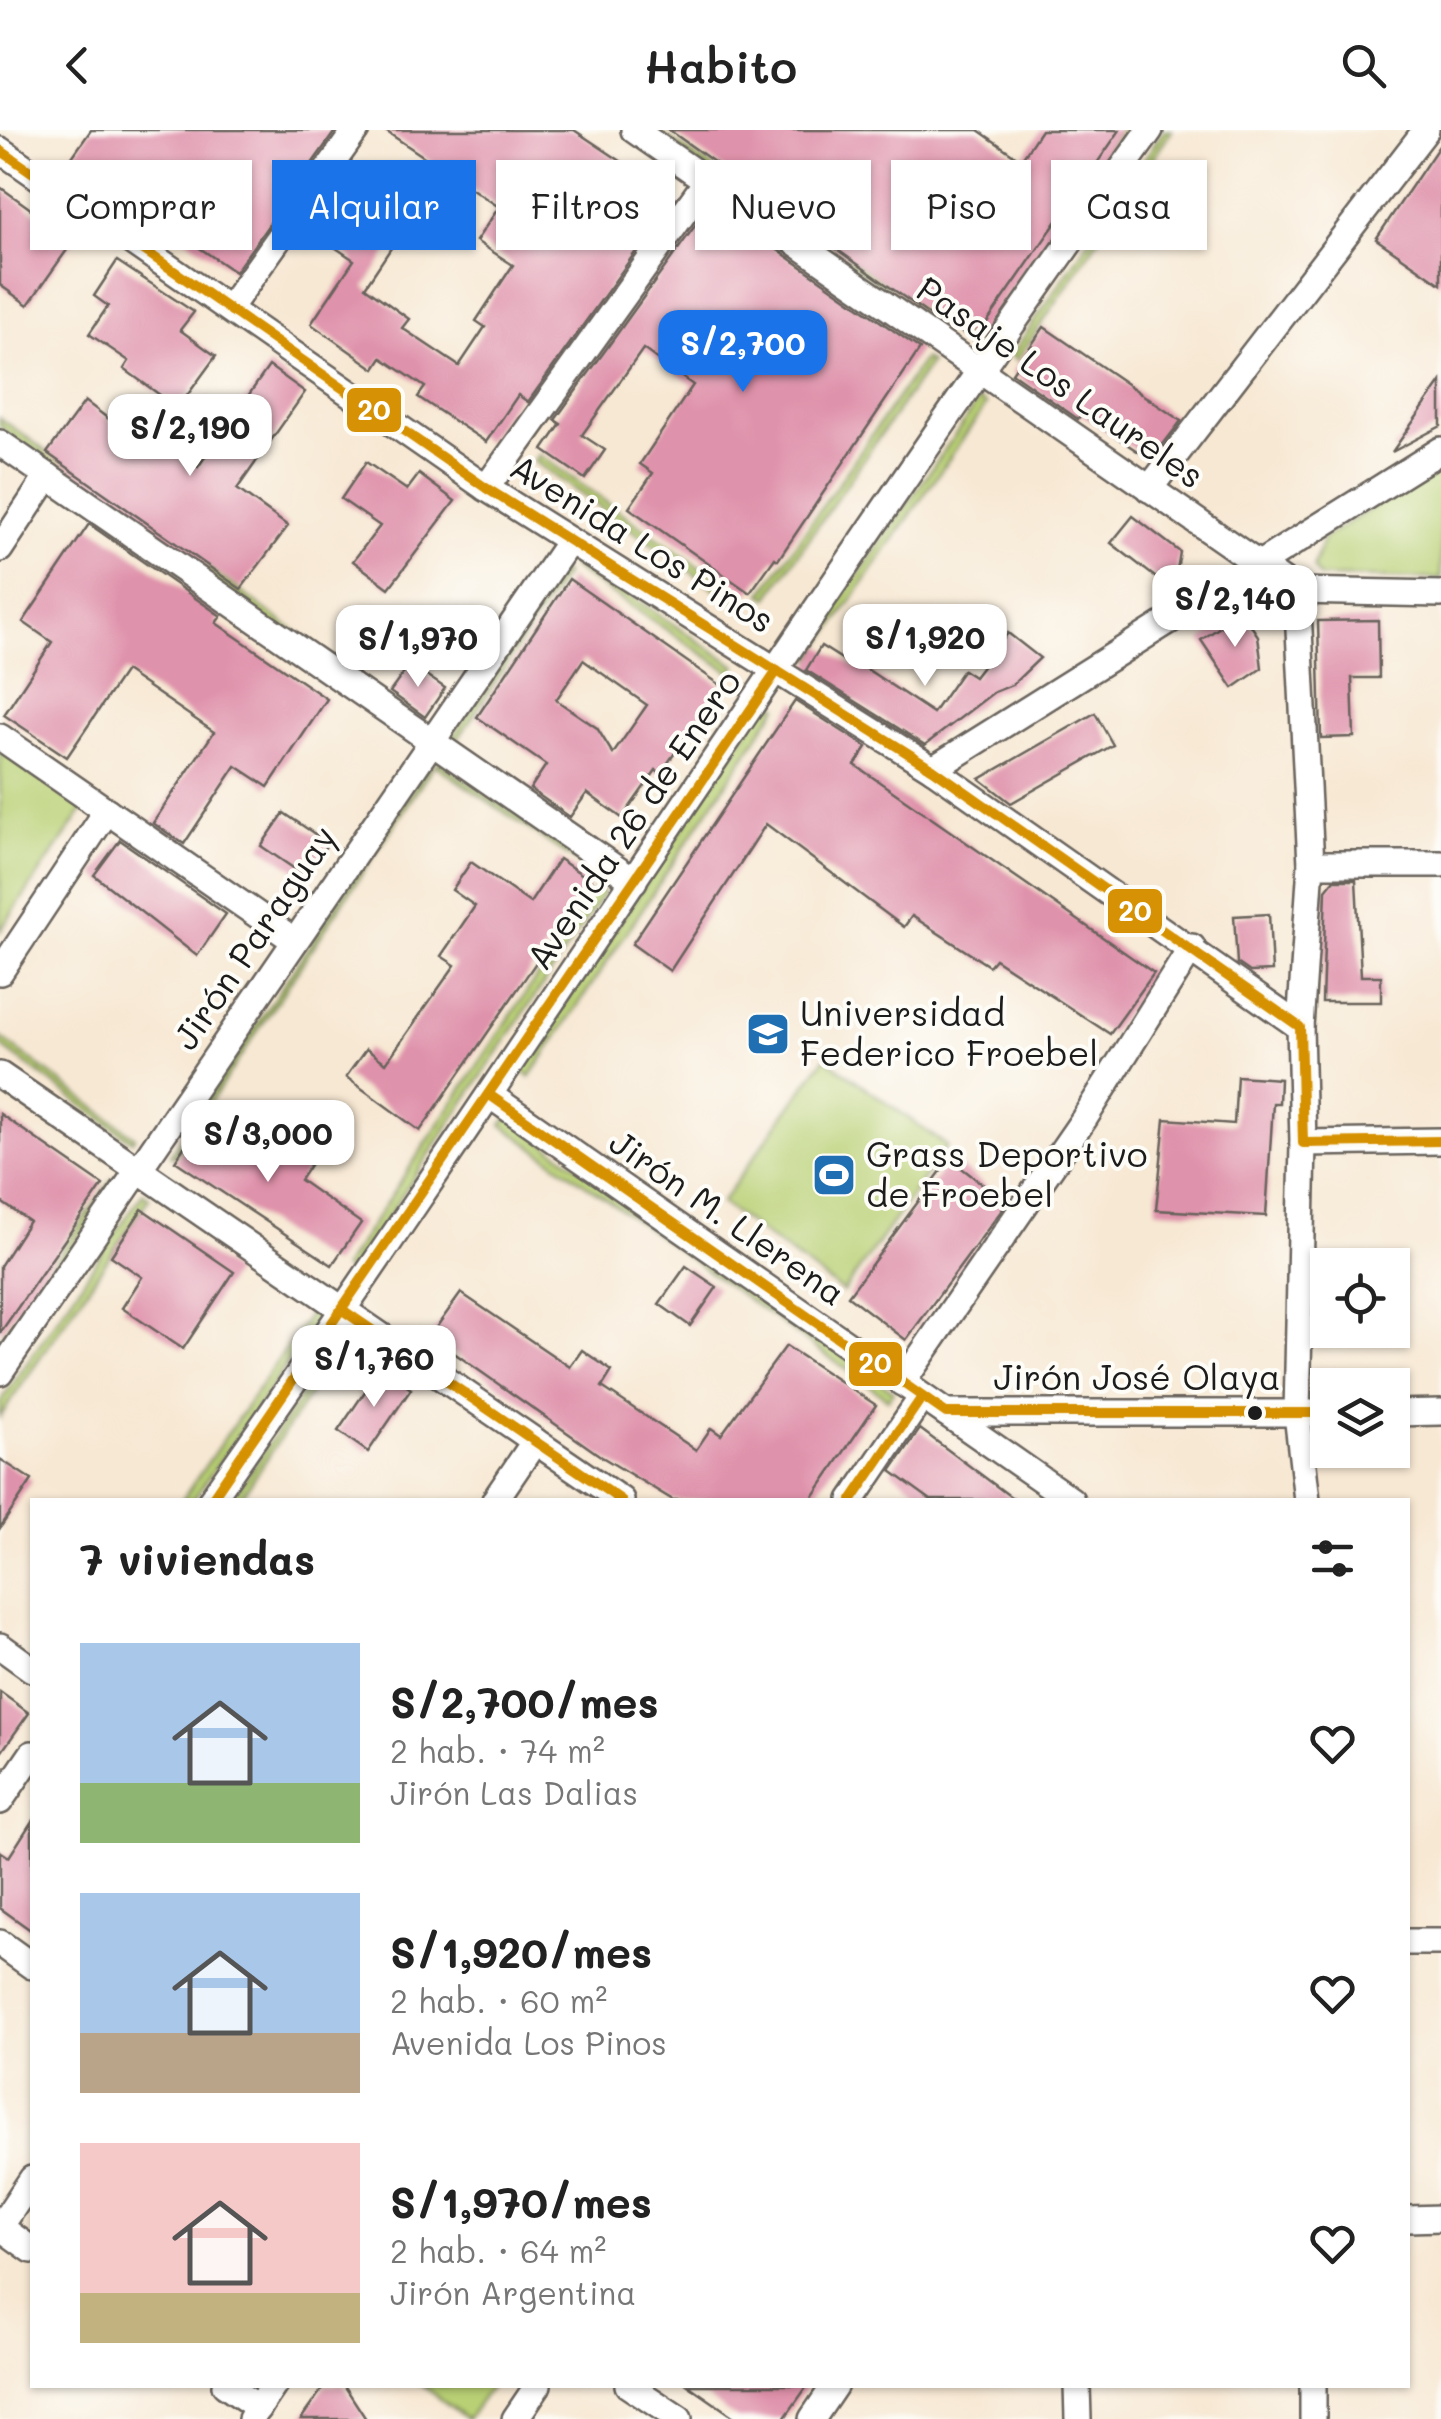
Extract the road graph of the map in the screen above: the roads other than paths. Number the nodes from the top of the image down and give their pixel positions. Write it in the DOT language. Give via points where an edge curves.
graph roads {
  1 [pos="356,130"];
  2 [pos="634,130"];
  3 [pos="1150,130"];
  4 [pos="1426,130"];
  5 [pos="0,150"];
  6 [pos="695,170"];
  7 [pos="695,197"];
  8 [pos="809,250"];
  9 [pos="230,307"];
  10 [pos="978,368"];
  11 [pos="0,443"];
  12 [pos="1441,450"];
  13 [pos="48,476"];
  14 [pos="486,488"];
  15 [pos="1149,490"];
  16 [pos="568,544"];
  17 [pos="0,549"];
  18 [pos="1262,564"];
  19 [pos="1297,591"];
  20 [pos="1441,594"];
  21 [pos="777,670"];
  22 [pos="0,737"];
  23 [pos="431,741"];
  24 [pos="933,769"];
  25 [pos="107,811"];
  26 [pos="1311,864"];
  27 [pos="1441,864"];
  28 [pos="634,881"];
  29 [pos="294,941"];
  30 [pos="1192,947"];
  31 [pos="0,972"];
  32 [pos="1300,1027"];
  33 [pos="0,1075"];
  34 [pos="490,1096"];
  35 [pos="1441,1141"];
  36 [pos="1304,1144"];
  37 [pos="138,1170"];
  38 [pos="344,1311"];
  39 [pos="3,1360"];
  40 [pos="912,1390"];
  41 [pos="1441,1412"];
  42 [pos="946,1413"];
  43 [pos="1410,1413"];
  44 [pos="1297,1414"];
  45 [pos="1310,1414"];
  46 [pos="535,1441"];
  47 [pos="212,1498"];
  48 [pos="496,1498"];
  49 [pos="618,1498"];
  50 [pos="853,1498"];
  51 [pos="1069,1498"];
  52 [pos="1307,1498"];
  53 [pos="0,1646"];
  54 [pos="30,1668"];
  55 [pos="30,1757"];
  56 [pos="0,1801"];
  57 [pos="1410,1942"];
  58 [pos="1441,1942"];
  59 [pos="0,1944"];
  60 [pos="30,1965"];
  61 [pos="30,2183"];
  62 [pos="1441,2218"];
  63 [pos="1410,2219"];
  64 [pos="0,2227"];
  65 [pos="30,2249"];
  66 [pos="229,2388"];
  67 [pos="272,2388"];
  68 [pos="536,2388"];
  69 [pos="632,2388"];
  70 [pos="833,2388"];
  71 [pos="1078,2388"];
  72 [pos="1313,2388"];
  73 [pos="255,2414"];
  74 [pos="515,2419"];
  75 [pos="679,2419"];
  76 [pos="812,2419"];
  77 [pos="1078,2419"];
  78 [pos="1314,2419"];
  1 -- 9 [label="street"];
  2 -- 6 [label="street, Pasaje Los Laureles"];
  3 -- 10 [label="street, Avenida 26 de Enero"];
  4 -- 15 [label="street"];
  5 -- 9 [label="street, Avenida Los Pinos"];
  7 -- 14 [label="street"];
  8 -- 10 [label="street, Pasaje Los Laureles"];
  9 -- 14 [label="street, Avenida Los Pinos"];
  10 -- 15 [label="street, Pasaje Los Laureles"];
  10 -- 21 [label="street, Avenida 26 de Enero"];
  11 -- 13 [label="street"];
  12 -- 18 [label="street"];
  13 -- 17 [label="street"];
  13 -- 23 [label="street"];
  14 -- 16 [label="street, Avenida Los Pinos"];
  15 -- 18 [label="street, Pasaje Los Laureles"];
  16 -- 21 [label="street, Avenida Los Pinos"];
  16 -- 23 [label="street, Jirón Paraguay"];
  18 -- 19 [label="street, Pasaje Los Laureles"];
  18 -- 24 [label="street"];
  19 -- 20 [label="street"];
  19 -- 26 [label="street"];
  21 -- 24 [label="street, Avenida Los Pinos"];
  21 -- 28 [label="street, Avenida 26 de Enero"];
  22 -- 25 [label="street"];
  23 -- 28 [label="street"];
  23 -- 29 [label="street, Jirón Paraguay"];
  24 -- 30 [label="street, Avenida Los Pinos"];
  25 -- 29 [label="street"];
  25 -- 31 [label="street"];
  26 -- 27 [label="street"];
  26 -- 32 [label="street"];
  28 -- 34 [label="street, Avenida 26 de Enero"];
  29 -- 37 [label="street, Jirón Paraguay"];
  30 -- 32 [label="street, Avenida Los Pinos"];
  30 -- 40 [label="street"];
  32 -- 36 [label="street"];
  33 -- 37 [label="street"];
  34 -- 38 [label="street, Avenida 26 de Enero"];
  34 -- 40 [label="street, Jirón M. Llerena"];
  35 -- 36 [label="street"];
  36 -- 44 [label="street"];
  37 -- 38 [label="street"];
  37 -- 39 [label="street, Jirón Paraguay"];
  38 -- 46 [label="street"];
  38 -- 47 [label="street, Avenida 26 de Enero"];
  40 -- 42 [label="street, Jirón M. Llerena"];
  40 -- 50 [label="street"];
  41 -- 43 [label="street"];
  42 -- 44 [label="street, Jirón José Olaya"];
  42 -- 51 [label="street, Jirón M. Llerena"];
  44 -- 45 [label="street, Jirón José Olaya"];
  44 -- 52 [label="street"];
  46 -- 48 [label="street"];
  46 -- 49 [label="street"];
  53 -- 54 [label="street"];
  55 -- 56 [label="street"];
  57 -- 58 [label="street"];
  59 -- 60 [label="street"];
  61 -- 64 [label="street"];
  62 -- 63 [label="street"];
  64 -- 65 [label="street"];
  66 -- 73 [label="street"];
  67 -- 73 [label="street"];
  68 -- 74 [label="street"];
  69 -- 75 [label="street"];
  70 -- 76 [label="street"];
  71 -- 77 [label="street"];
  72 -- 78 [label="street"];
}
